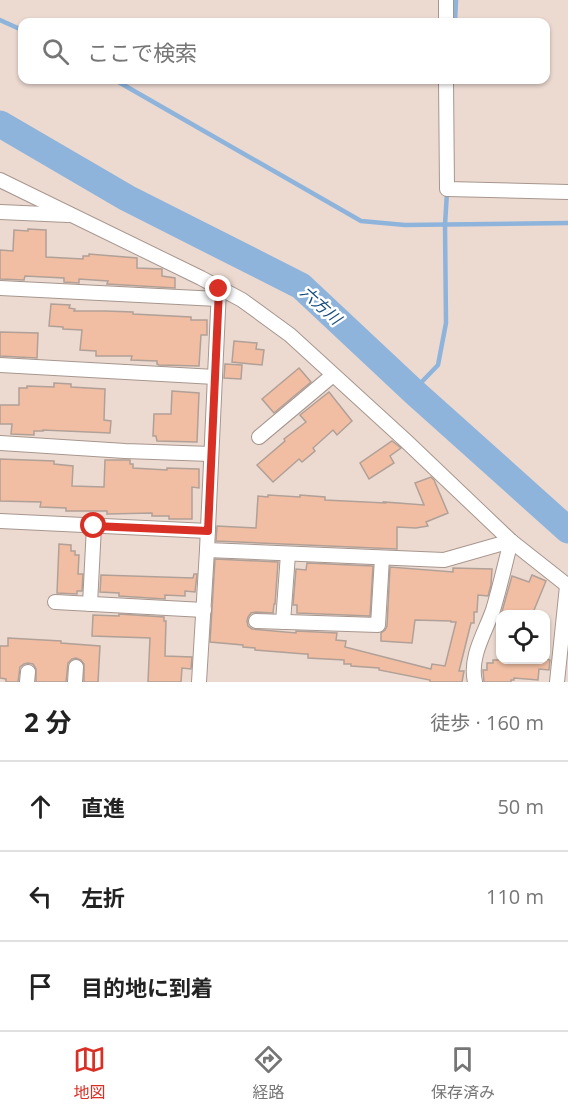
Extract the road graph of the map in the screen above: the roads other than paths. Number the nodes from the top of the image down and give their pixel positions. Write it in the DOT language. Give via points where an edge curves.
graph roads {
  1 [pos="446,0"];
  2 [pos="446,18"];
  3 [pos="446,84"];
  4 [pos="0,180"];
  5 [pos="568,192"];
  6 [pos="0,212"];
  7 [pos="74,215"];
  8 [pos="0,288"];
  9 [pos="219,294"];
  10 [pos="0,365"];
  11 [pos="333,375"];
  12 [pos="215,377"];
  13 [pos="259,437"];
  14 [pos="0,443"];
  15 [pos="211,454"];
  16 [pos="0,521"];
  17 [pos="94,526"];
  18 [pos="208,531"];
  19 [pos="511,541"];
  20 [pos="207,550"];
  21 [pos="288,554"];
  22 [pos="382,558"];
  23 [pos="568,586"];
  24 [pos="55,602"];
  25 [pos="90,604"];
  26 [pos="204,610"];
  27 [pos="256,621"];
  28 [pos="283,622"];
  29 [pos="76,667"];
  30 [pos="75,682"];
  31 [pos="200,682"];
  32 [pos="475,682"];
  33 [pos="557,682"];
  1 -- 2 [label="street"];
  3 -- 5 [label="street" via="447,189"];
  4 -- 7 [label="street"];
  6 -- 7 [label="street"];
  7 -- 9 [label="street" via="201,278"];
  8 -- 9 [label="street"];
  9 -- 11 [label="street" via="242,300 290,335"];
  9 -- 12 [label="street"];
  10 -- 12 [label="street"];
  11 -- 13 [label="street"];
  11 -- 19 [label="street"];
  12 -- 15 [label="street"];
  14 -- 15 [label="street"];
  15 -- 18 [label="street"];
  16 -- 17 [label="street"];
  17 -- 18 [label="street"];
  17 -- 25 [label="street"];
  18 -- 20 [label="street"];
  19 -- 22 [label="street" via="444,560"];
  19 -- 23 [label="street"];
  19 -- 32 [label="street" via="473,662"];
  20 -- 21 [label="street"];
  20 -- 26 [label="street"];
  21 -- 22 [label="street"];
  21 -- 28 [label="street"];
  22 -- 28 [label="street" via="378,625"];
  23 -- 33 [label="street"];
  24 -- 25 [label="street"];
  25 -- 26 [label="street"];
  26 -- 31 [label="street"];
  27 -- 28 [label="street"];
  29 -- 30 [label="street"];
}
